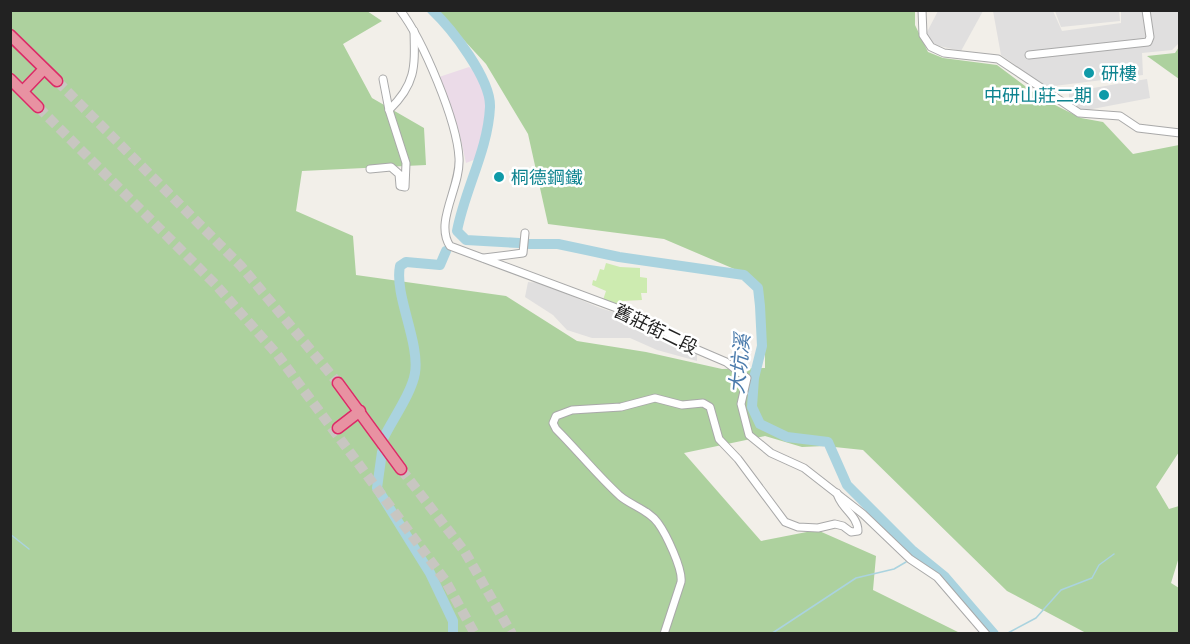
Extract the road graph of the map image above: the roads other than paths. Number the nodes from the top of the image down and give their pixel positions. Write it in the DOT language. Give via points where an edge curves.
graph roads {
  1 [pos="400,10"];
  2 [pos="922,10"];
  3 [pos="1146,10"];
  4 [pos="414,29"];
  5 [pos="10,35"];
  6 [pos="1029,55"];
  7 [pos="45,69"];
  8 [pos="10,79"];
  9 [pos="382,79"];
  10 [pos="57,81"];
  11 [pos="23,91"];
  12 [pos="38,107"];
  13 [pos="388,110"];
  14 [pos="1179,133"];
  15 [pos="370,169"];
  16 [pos="525,233"];
  17 [pos="482,258"];
  18 [pos="338,383"];
  19 [pos="360,411"];
  20 [pos="338,428"];
  21 [pos="401,469"];
  22 [pos="837,493"];
  23 [pos="664,633"];
  24 [pos="986,633"];
  1 -- 4 [label="street, 舊莊街二段"];
  2 -- 14 [label="street" via="923,34 931,47 944,53 999,59 1079,113 1120,116 1138,128"];
  3 -- 6 [label="street" via="1148,42"];
  4 -- 13 [label="street" via="414,72 404,95"];
  4 -- 17 [label="street, 舊莊街二段" via="456,137 458,181 444,236 450,246"];
  5 -- 7 [label="highway"];
  7 -- 10 [label="highway"];
  7 -- 11 [label="highway"];
  8 -- 11 [label="highway"];
  9 -- 13 [label="street"];
  11 -- 12 [label="highway"];
  13 -- 15 [label="street" via="406,163 405,187 400,186 399,174 391,167"];
  16 -- 17 [label="street" via="523,253"];
  17 -- 22 [label="street, 舊莊街二段" via="638,316 739,370 747,378 741,404 749,435"];
  18 -- 19 [label="highway"];
  19 -- 20 [label="highway"];
  19 -- 21 [label="highway"];
  22 -- 23 [label="street" via="839,502 855,518 858,531 835,524 818,528 785,522 719,439 710,407 703,403 681,405 655,398 621,407 572,410 556,416 556,429 587,463 620,495 659,524 678,561 681,582"];
  22 -- 24 [label="street, 舊莊街二段" via="937,577"];
}
